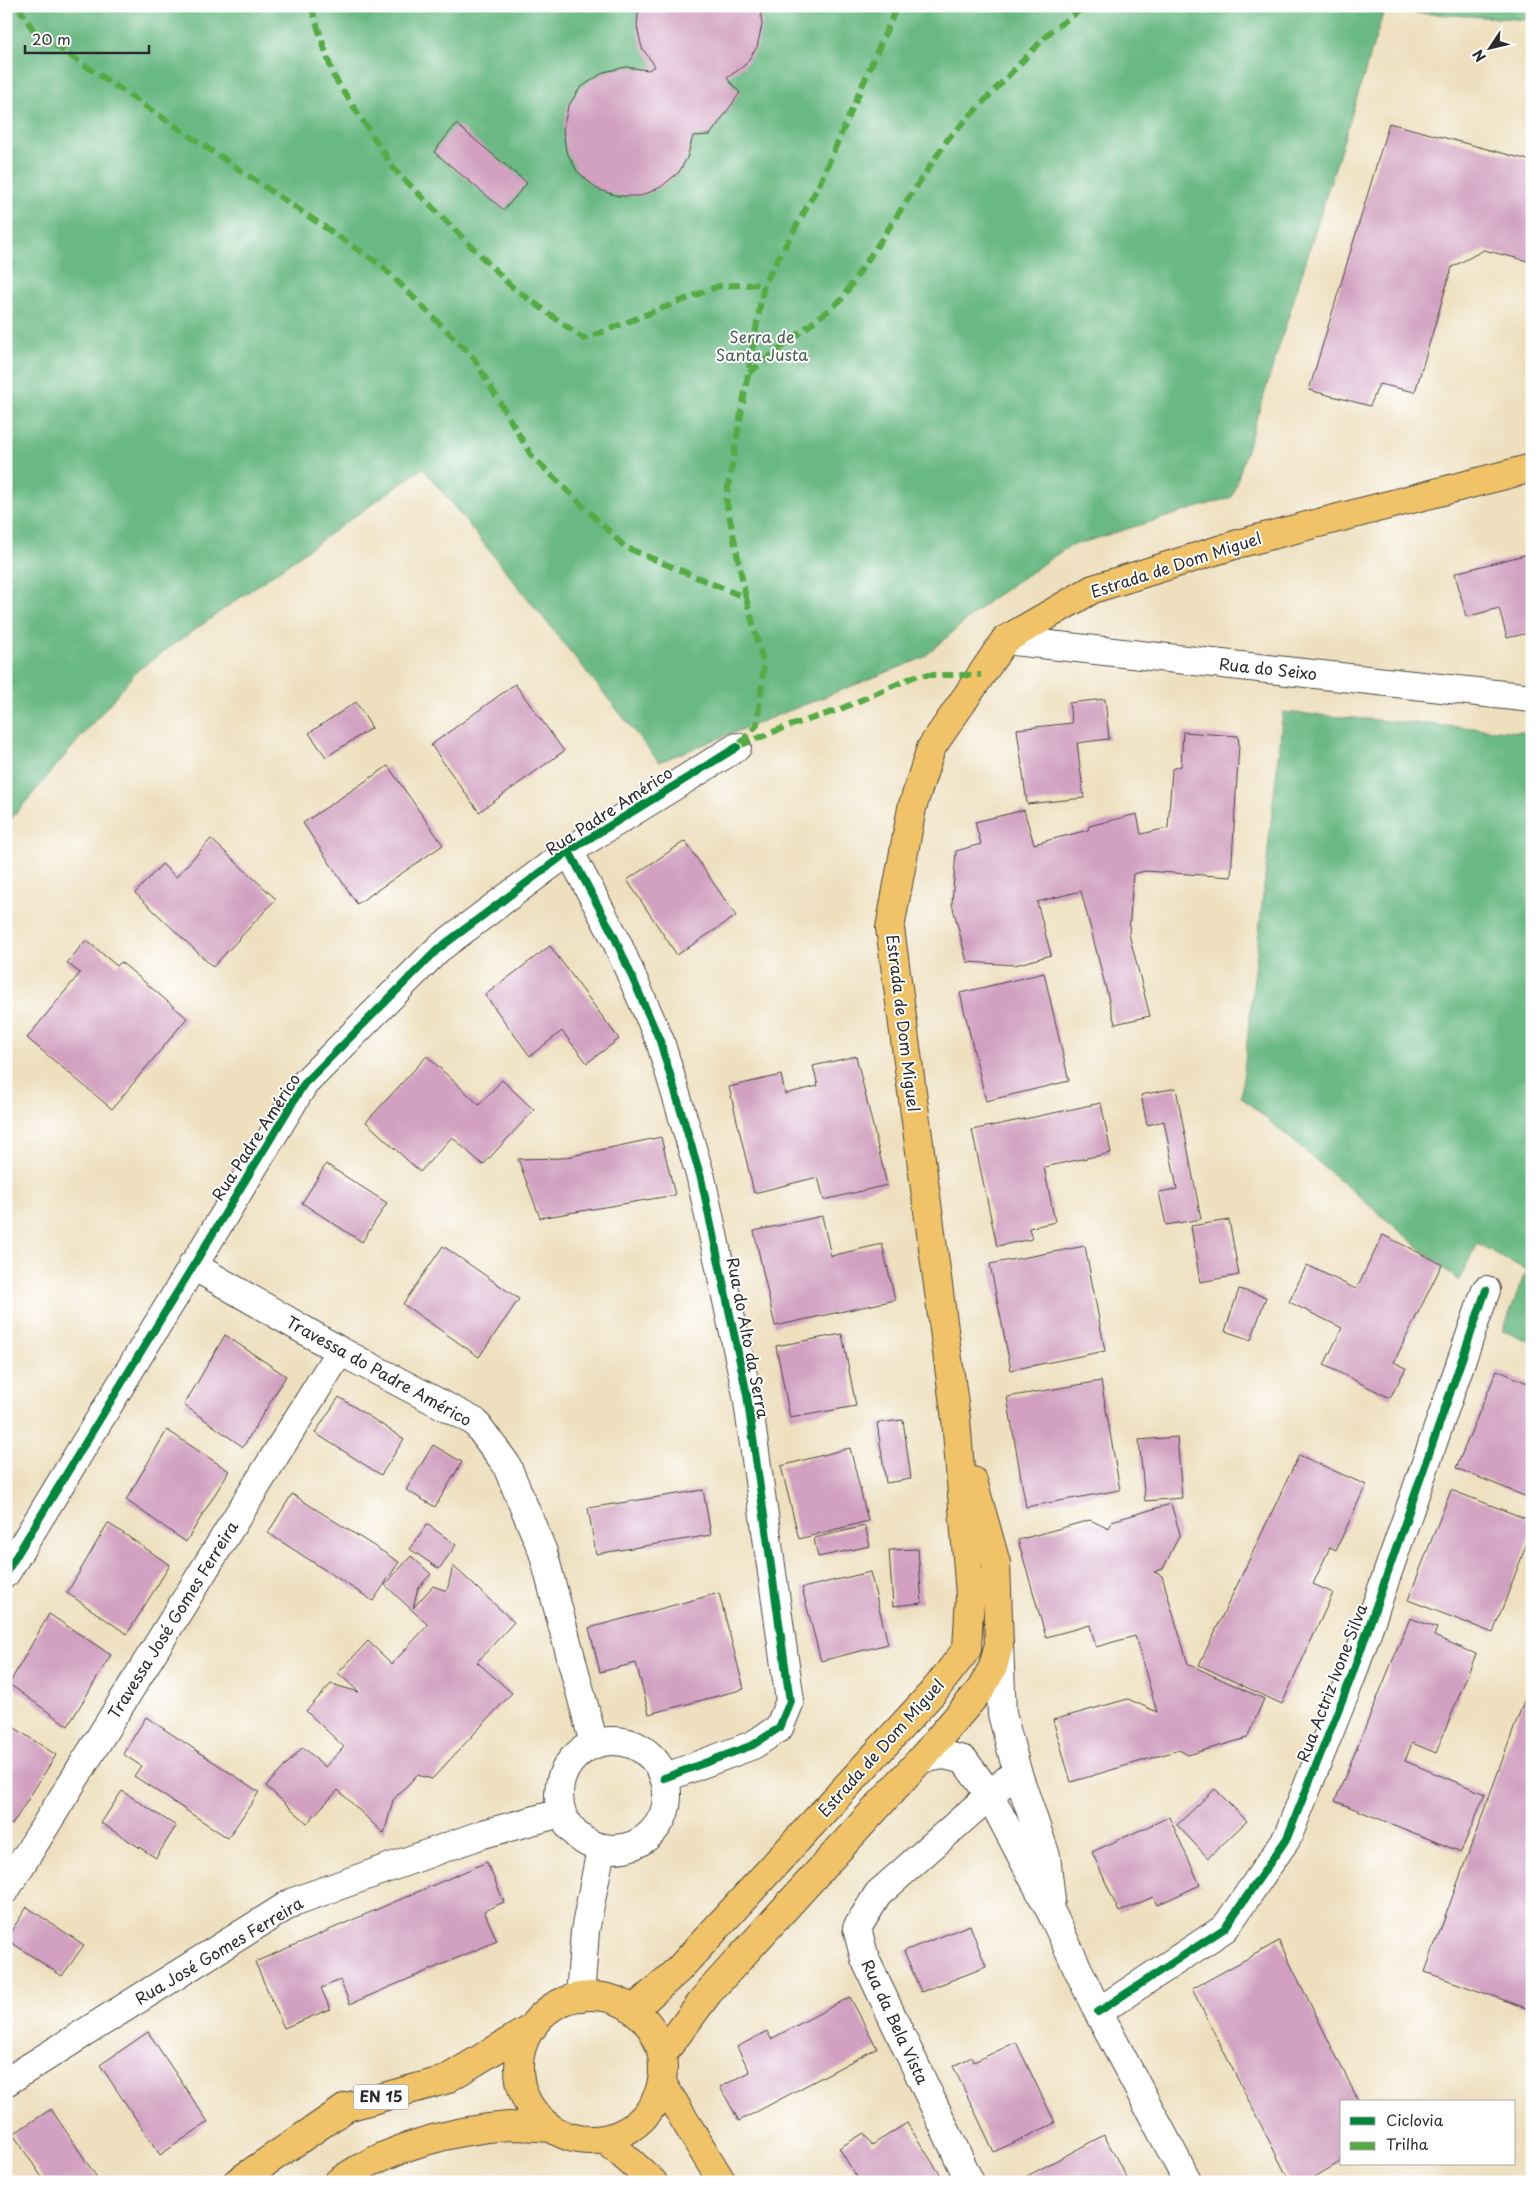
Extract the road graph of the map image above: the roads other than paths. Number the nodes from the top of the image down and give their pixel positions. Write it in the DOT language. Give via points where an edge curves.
graph roads {
  1 [pos="1532,468"];
  2 [pos="1005,640"];
  3 [pos="1532,698"];
  4 [pos="737,747"];
  5 [pos="569,851"];
  6 [pos="192,1265"];
  7 [pos="1486,1290"];
  8 [pos="340,1351"];
  9 [pos="956,1419"];
  10 [pos="6,1573"];
  11 [pos="999,1644"];
  12 [pos="594,1744"];
  13 [pos="921,1759"];
  14 [pos="1017,1772"];
  15 [pos="664,1778"];
  16 [pos="989,1794"];
  17 [pos="561,1813"];
  18 [pos="601,1848"];
  19 [pos="6,1889"];
  20 [pos="1053,1916"];
  21 [pos="580,1997"];
  22 [pos="633,2010"];
  23 [pos="1098,2012"];
  24 [pos="533,2026"];
  25 [pos="662,2055"];
  26 [pos="6,2082"];
  27 [pos="662,2083"];
  28 [pos="551,2128"];
  29 [pos="606,2139"];
  30 [pos="237,2182"];
  31 [pos="338,2182"];
  32 [pos="653,2182"];
  33 [pos="722,2182"];
  34 [pos="970,2182"];
  35 [pos="1188,2182"];
  1 -- 2 [label="main road, Estrada de Dom Miguel" via="1241,543 1093,589"];
  2 -- 3 [label="street, Rua do Seixo"];
  2 -- 9 [label="main road, Estrada de Dom Miguel" via="931,748 912,808 890,928"];
  4 -- 5 [label="street, Rua Padre Américo"];
  5 -- 6 [label="street, Rua Padre Américo" via="438,949 304,1084"];
  5 -- 15 [label="street, Rua do Alto da Serra" via="615,938 660,1041 701,1178 747,1395 790,1701 779,1728 753,1745"];
  6 -- 8 [label="street, Travessa do Padre Américo"];
  6 -- 10 [label="street, Rua Padre Américo"];
  7 -- 23 [label="street, Rua Actriz Ivone Silva" via="1351,1678 1287,1838 1225,1928"];
  8 -- 12 [label="street, Travessa do Padre Américo" via="475,1422 506,1464 543,1552"];
  8 -- 19 [label="street, Travessa José Gomes Ferreira"];
  9 -- 11 [label="main road, Estrada de Dom Miguel" via="996,1563"];
  9 -- 22 [label="main road, Estrada de Dom Miguel" via="970,1595 967,1649 934,1691 678,1970"];
  11 -- 13 [label="main road, Estrada de Dom Miguel" via="993,1666 981,1689"];
  11 -- 14 [label="street, Estrada de Dom Miguel" via="1002,1714"];
  12 -- 15 [label="street" via="628,1743 644,1750 656,1762"];
  12 -- 17 [label="street" via="579,1752 560,1780"];
  13 -- 16 [label="street, Estrada de Dom Miguel" via="944,1755 964,1760"];
  13 -- 25 [label="main road, Estrada de Dom Miguel" via="709,1992"];
  14 -- 16 [label="street, Rua da Bela Vista"];
  14 -- 20 [label="street, Estrada de Dom Miguel" via="1046,1856"];
  15 -- 18 [label="street" via="666,1802 658,1825 648,1837 634,1846 618,1850"];
  16 -- 20 [label="street, Estrada de Dom Miguel"];
  16 -- 34 [label="street, Rua da Bela Vista" via="878,1894 857,1928 865,1959"];
  17 -- 18 [label="street" via="570,1829 584,1842"];
  17 -- 26 [label="street, Rua José Gomes Ferreira" via="483,1834 293,1902"];
  18 -- 21 [label="street" via="585,1930"];
  20 -- 23 [label="street, Estrada de Dom Miguel"];
  21 -- 22 [label="main road" via="617,2001"];
  21 -- 24 [label="main road" via="562,2003"];
  22 -- 25 [label="main road" via="651,2030"];
  23 -- 35 [label="street, Estrada de Dom Miguel"];
  24 -- 28 [label="main road" via="522,2047 521,2077 534,2112"];
  24 -- 30 [label="main road, EN 15" via="445,2080 347,2106"];
  25 -- 27 [label="main road"];
  27 -- 29 [label="main road" via="655,2103 642,2120 625,2132"];
  27 -- 33 [label="main road"];
  28 -- 29 [label="main road" via="586,2140"];
  28 -- 31 [label="main road" via="509,2126 455,2134 388,2154"];
  29 -- 32 [label="main road"];
}
